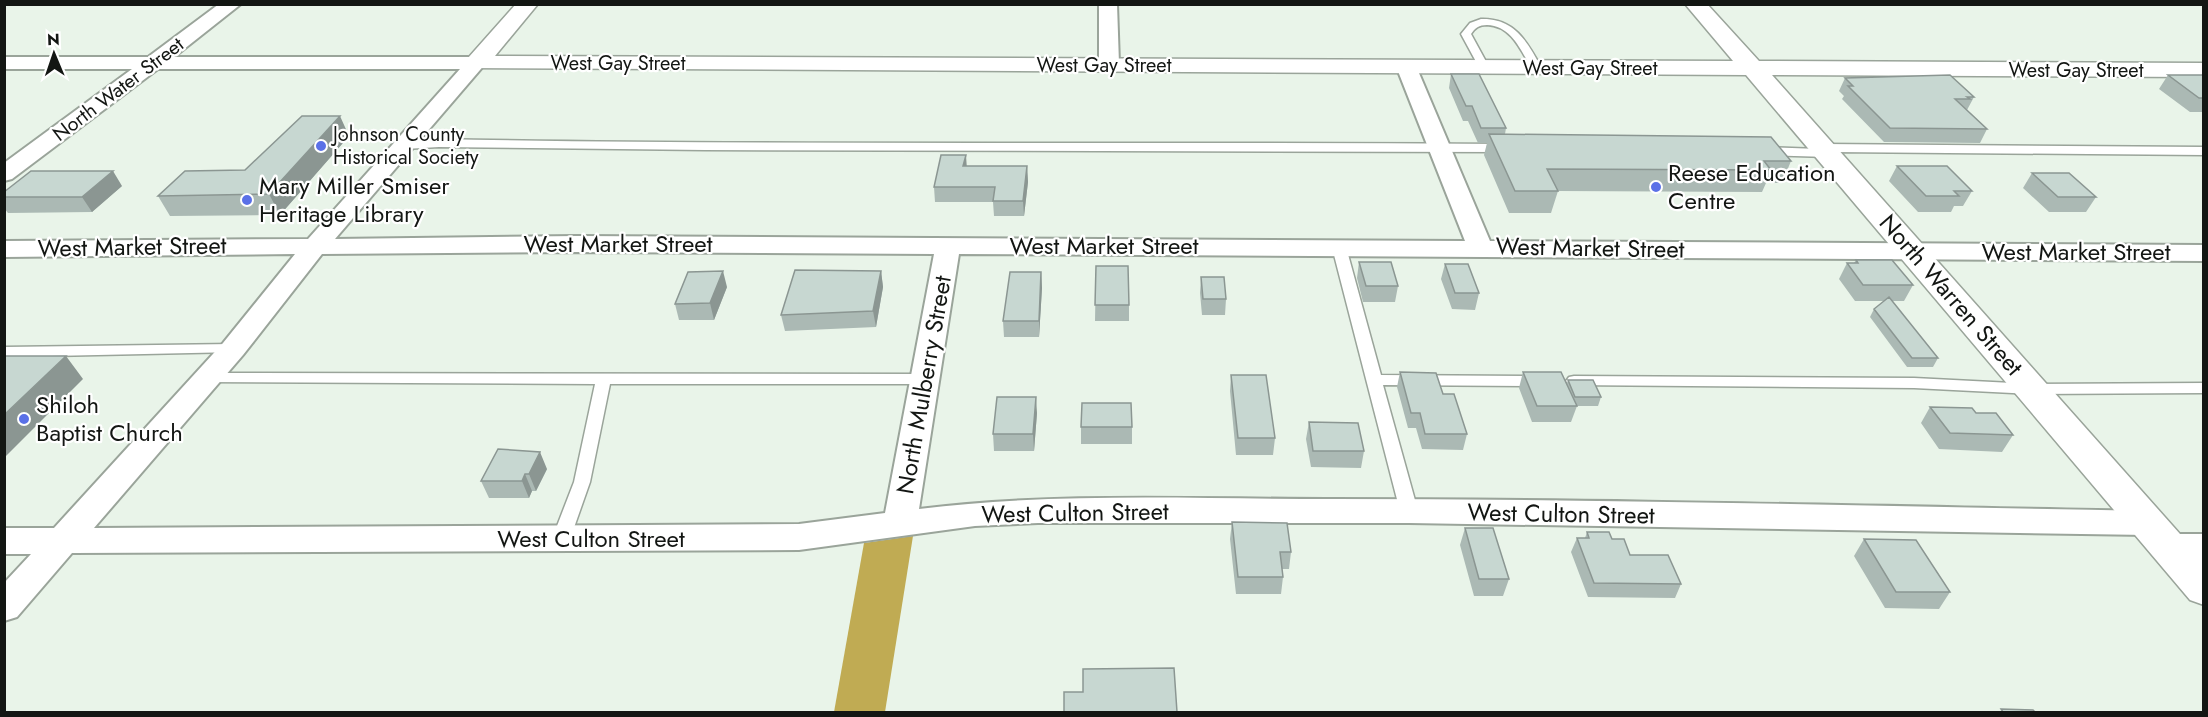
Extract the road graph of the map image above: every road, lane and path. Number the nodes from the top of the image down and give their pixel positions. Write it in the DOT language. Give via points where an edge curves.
graph roads {
  1 [pos="232,4"];
  2 [pos="528,4"];
  3 [pos="1108,4"];
  4 [pos="1695,4"];
  5 [pos="4,63"];
  6 [pos="152,63"];
  7 [pos="476,63"];
  8 [pos="1109,64"];
  9 [pos="1406,66"];
  10 [pos="1484,67"];
  11 [pos="1536,67"];
  12 [pos="1754,69"];
  13 [pos="2204,70"];
  14 [pos="405,145"];
  15 [pos="1439,147"];
  16 [pos="1522,148"];
  17 [pos="1826,150"];
  18 [pos="1748,151"];
  19 [pos="2204,151"];
  20 [pos="4,174"];
  21 [pos="316,245"];
  22 [pos="948,246"];
  23 [pos="1339,247"];
  24 [pos="1480,247"];
  25 [pos="4,249"];
  26 [pos="1914,252"];
  27 [pos="2204,253"];
  28 [pos="233,349"];
  29 [pos="5,352"];
  30 [pos="207,378"];
  31 [pos="927,379"];
  32 [pos="603,380"];
  33 [pos="1373,380"];
  34 [pos="2204,388"];
  35 [pos="2032,389"];
  36 [pos="1409,511"];
  37 [pos="900,524"];
  38 [pos="2158,535"];
  39 [pos="561,539"];
  40 [pos="4,541"];
  41 [pos="60,541"];
  42 [pos="2204,547"];
  43 [pos="2204,589"];
  44 [pos="4,607"];
  1 -- 6 [label="street, North Water Street"];
  2 -- 7 [label="street"];
  3 -- 8 [label="street"];
  4 -- 12 [label="street, North Warren Street"];
  5 -- 6 [label="street, West Gay Street"];
  6 -- 7 [label="street, West Gay Street"];
  6 -- 20 [label="street, North Water Street"];
  7 -- 8 [label="street, West Gay Street"];
  7 -- 14 [label="street"];
  8 -- 9 [label="street, West Gay Street"];
  9 -- 10 [label="street, West Gay Street"];
  9 -- 15 [label="street"];
  10 -- 11 [label="street, West Gay Street"];
  10 -- 11 [label="lane" via="1466,34 1478,22 1492,21 1513,29"];
  11 -- 12 [label="street, West Gay Street"];
  12 -- 13 [label="street, West Gay Street"];
  12 -- 17 [label="street, North Warren Street"];
  14 -- 15 [label="lane" via="795,149 1025,145"];
  14 -- 21 [label="street"];
  15 -- 16 [label="lane"];
  15 -- 24 [label="street"];
  17 -- 18 [label="lane"];
  17 -- 19 [label="lane"];
  17 -- 26 [label="street, North Warren Street"];
  21 -- 22 [label="street, West Market Street"];
  21 -- 25 [label="street, West Market Street"];
  21 -- 28 [label="street"];
  22 -- 23 [label="street, West Market Street"];
  22 -- 31 [label="street, North Mulberry Street"];
  23 -- 24 [label="street, West Market Street"];
  23 -- 33 [label="lane"];
  24 -- 26 [label="street, West Market Street"];
  26 -- 27 [label="street, West Market Street"];
  26 -- 35 [label="street, North Warren Street"];
  28 -- 29 [label="lane"];
  28 -- 30 [label="street"];
  30 -- 32 [label="lane"];
  30 -- 41 [label="street"];
  31 -- 32 [label="lane"];
  31 -- 37 [label="street, North Mulberry Street"];
  32 -- 39 [label="lane" via="582,482"];
  33 -- 35 [label="lane" via="1914,383"];
  33 -- 36 [label="lane"];
  34 -- 35 [label="lane"];
  35 -- 38 [label="street, North Warren Street"];
  36 -- 37 [label="street, West Culton Street" via="1038,511"];
  36 -- 38 [label="street, West Culton Street"];
  37 -- 39 [label="street, West Culton Street" via="799,537"];
  38 -- 42 [label="street, West Culton Street"];
  38 -- 43 [label="street, North Warren Street"];
  39 -- 41 [label="street, West Culton Street"];
  40 -- 41 [label="street, West Culton Street"];
  41 -- 44 [label="street"];
}
